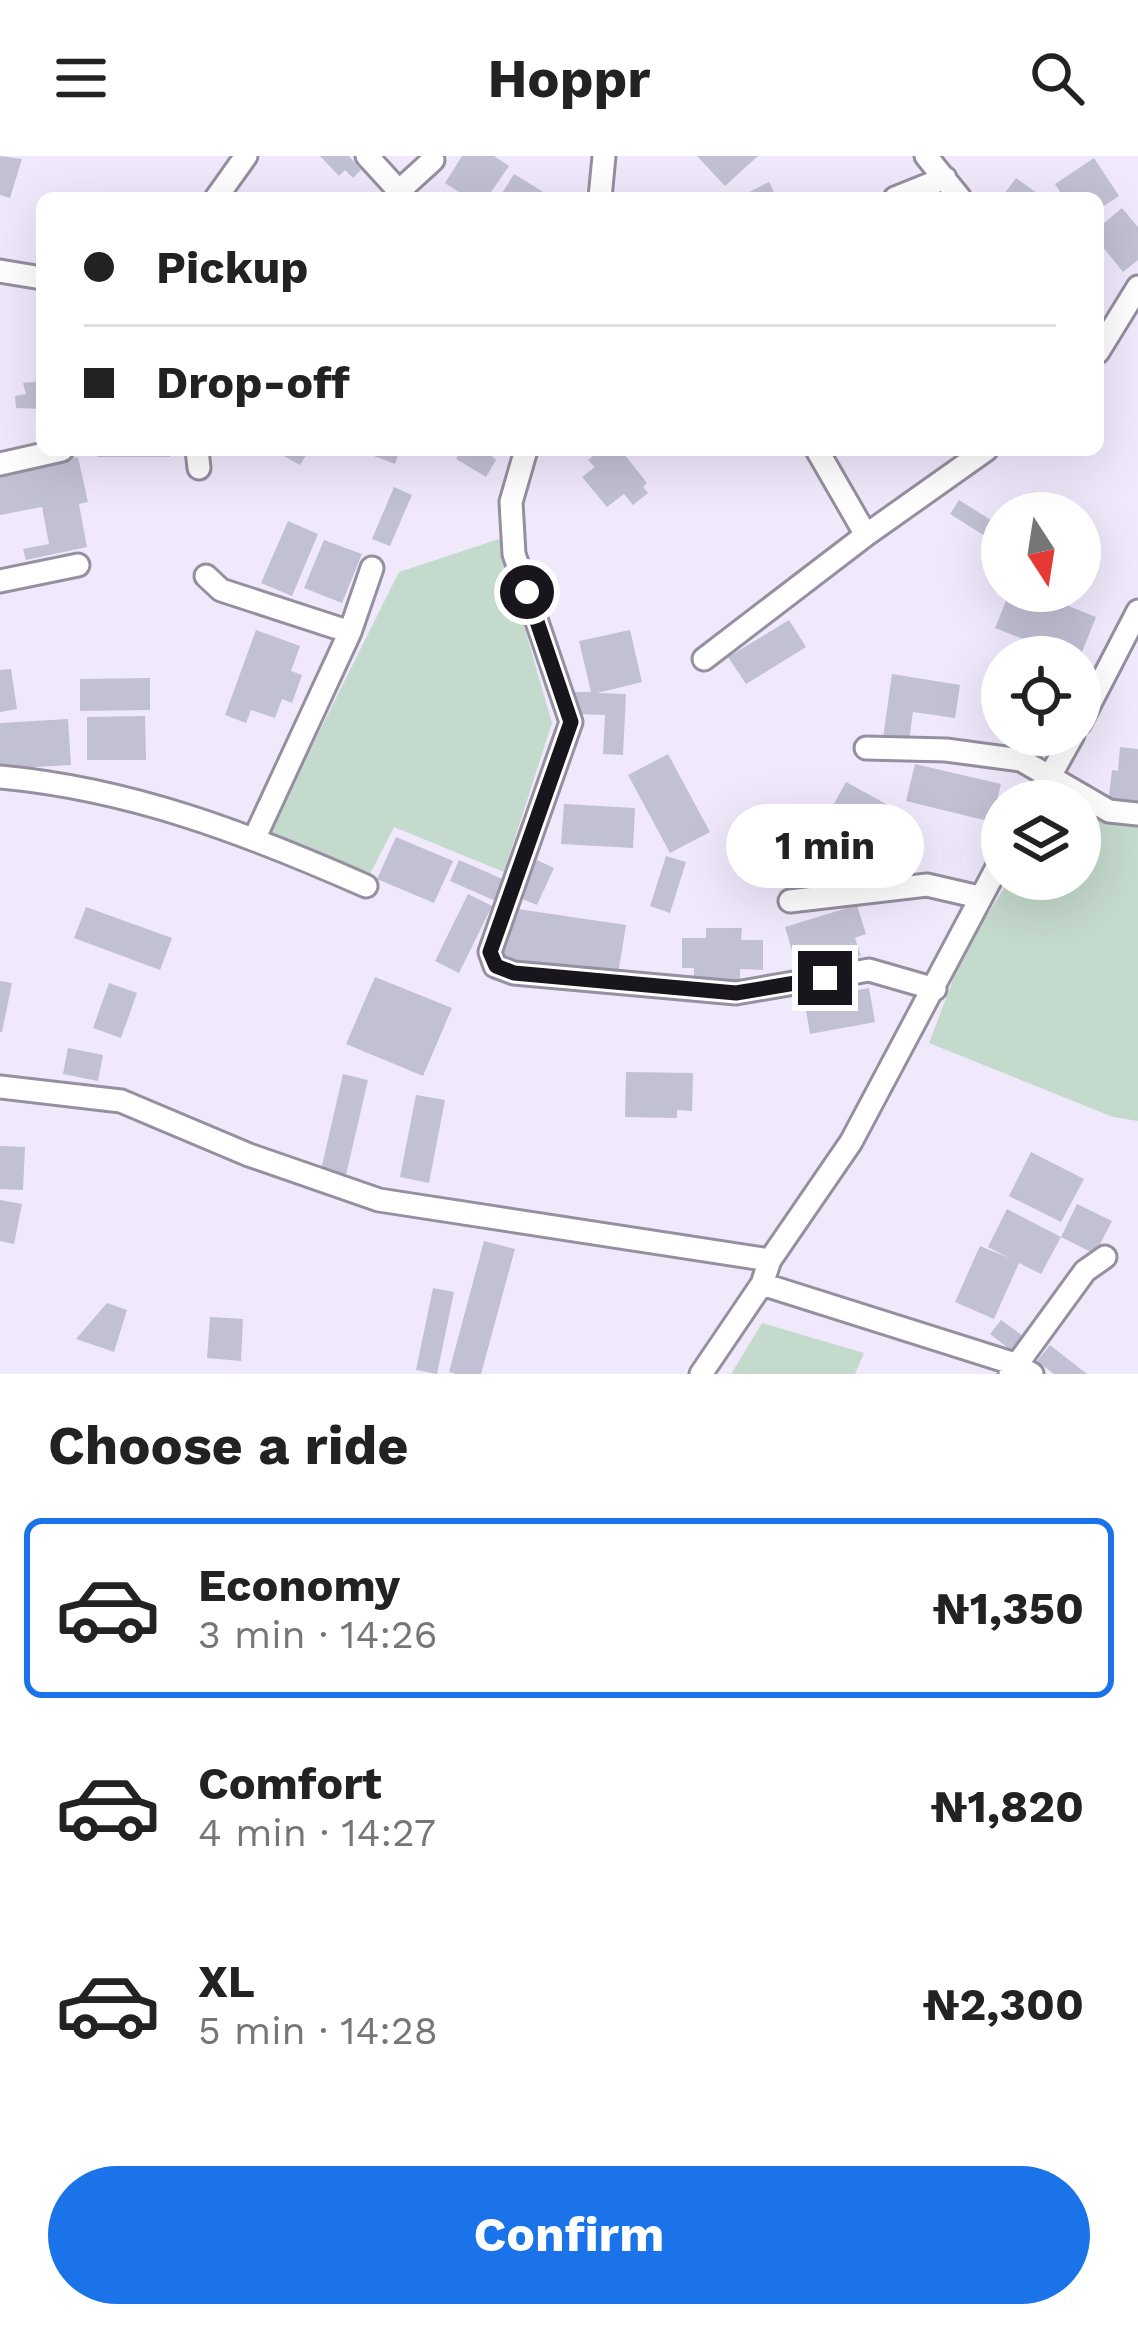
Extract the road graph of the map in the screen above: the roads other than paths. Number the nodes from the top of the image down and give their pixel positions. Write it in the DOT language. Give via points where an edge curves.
graph roads {
  1 [pos="246,156"];
  2 [pos="367,156"];
  3 [pos="604,156"];
  4 [pos="926,156"];
  5 [pos="433,160"];
  6 [pos="945,178"];
  7 [pos="220,192"];
  8 [pos="601,192"];
  9 [pos="910,192"];
  10 [pos="956,192"];
  11 [pos="0,271"];
  12 [pos="36,277"];
  13 [pos="1138,287"];
  14 [pos="1104,342"];
  15 [pos="36,456"];
  16 [pos="524,456"];
  17 [pos="820,456"];
  18 [pos="978,456"];
  19 [pos="0,464"];
  20 [pos="866,535"];
  21 [pos="78,566"];
  22 [pos="373,568"];
  23 [pos="206,576"];
  24 [pos="0,581"];
  25 [pos="1138,611"];
  26 [pos="350,632"];
  27 [pos="704,659"];
  28 [pos="1101,682"];
  29 [pos="866,748"];
  30 [pos="1062,756"];
  31 [pos="0,777"];
  32 [pos="1049,779"];
  33 [pos="1138,814"];
  34 [pos="255,837"];
  35 [pos="366,886"];
  36 [pos="981,894"];
  37 [pos="979,897"];
  38 [pos="790,901"];
  39 [pos="935,989"];
  40 [pos="0,1088"];
  41 [pos="1105,1257"];
  42 [pos="770,1261"];
  43 [pos="762,1284"];
  44 [pos="1019,1371"];
  45 [pos="701,1374"];
  1 -- 7 [label="street"];
  2 -- 5 [label="street" via="399,191"];
  3 -- 8 [label="street"];
  4 -- 6 [label="street"];
  6 -- 9 [label="street"];
  6 -- 10 [label="street"];
  11 -- 12 [label="street"];
  13 -- 14 [label="street"];
  15 -- 19 [label="street"];
  16 -- 39 [label="street" via="511,502 514,554 571,722 490,952 496,966 736,993 869,970"];
  17 -- 20 [label="street"];
  18 -- 20 [label="street"];
  20 -- 27 [label="street"];
  21 -- 24 [label="street"];
  22 -- 26 [label="street"];
  23 -- 26 [label="street" via="221,590"];
  25 -- 28 [label="street"];
  26 -- 34 [label="street"];
  29 -- 32 [label="street" via="1021,760"];
  30 -- 32 [label="street"];
  31 -- 34 [label="street" via="114,794"];
  32 -- 33 [label="street" via="1109,811"];
  34 -- 35 [label="street"];
  36 -- 37 [label="street"];
  37 -- 38 [label="street" via="927,885"];
  37 -- 39 [label="street"];
  39 -- 42 [label="street" via="851,1142"];
  40 -- 42 [label="street" via="121,1101 379,1200"];
  41 -- 44 [label="street" via="1085,1271"];
  42 -- 43 [label="street"];
  43 -- 44 [label="street"];
  43 -- 45 [label="street"];
}
